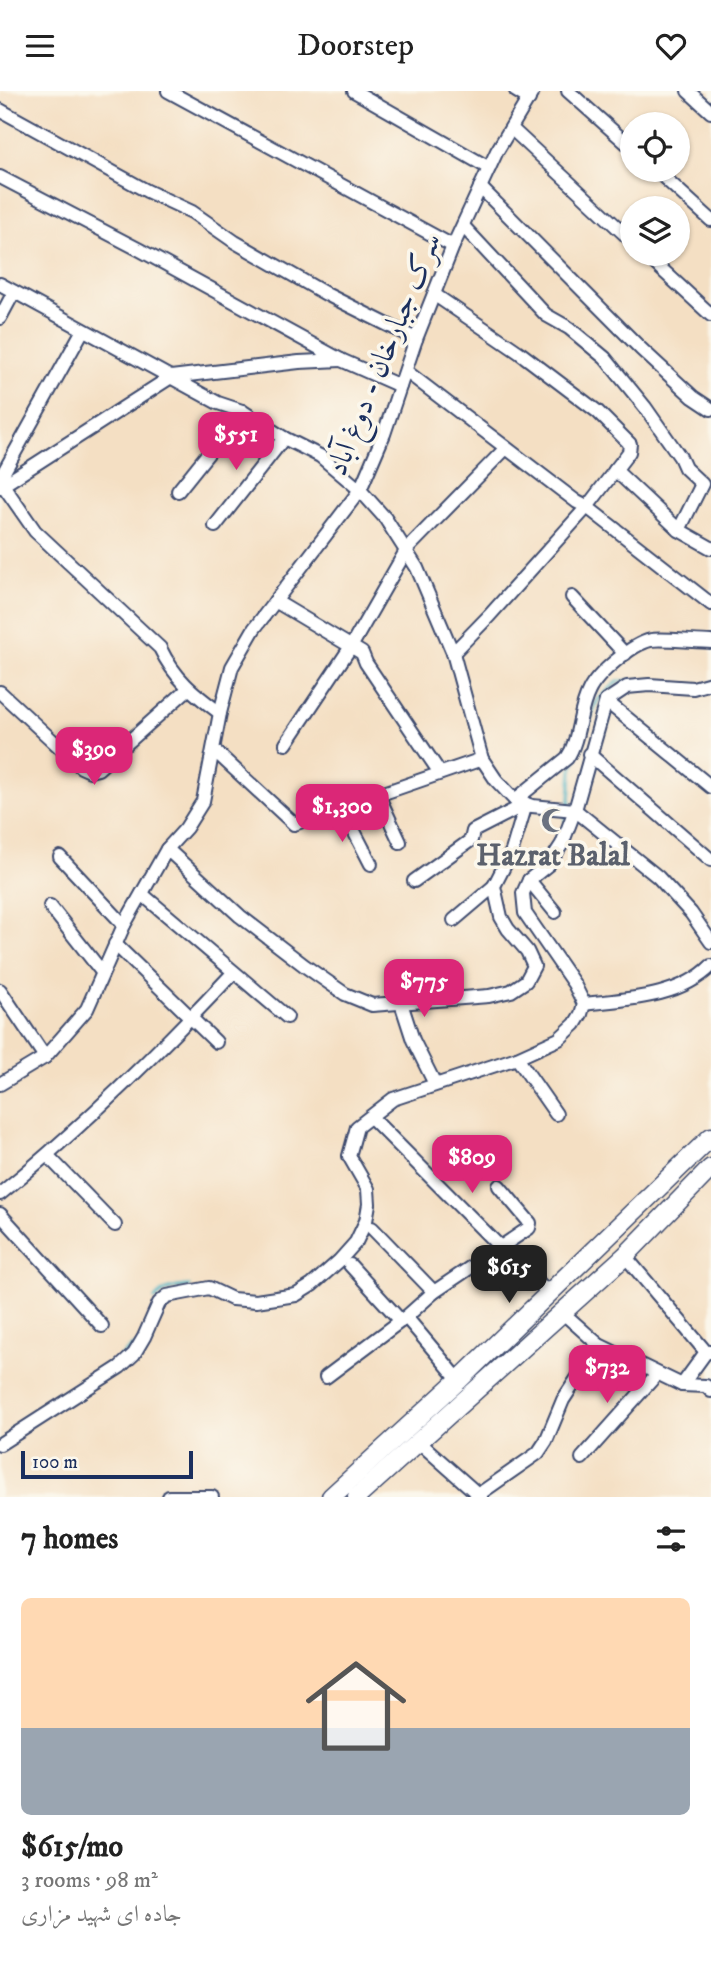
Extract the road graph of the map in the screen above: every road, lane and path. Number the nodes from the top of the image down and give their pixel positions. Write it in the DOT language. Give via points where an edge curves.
graph roads {
  1 [pos="168,91"];
  2 [pos="354,91"];
  3 [pos="516,91"];
  4 [pos="568,91"];
  5 [pos="688,91"];
  6 [pos="531,95"];
  7 [pos="0,110"];
  8 [pos="711,112"];
  9 [pos="512,129"];
  10 [pos="620,137"];
  11 [pos="488,169"];
  12 [pos="0,177"];
  13 [pos="669,182"];
  14 [pos="480,187"];
  15 [pos="711,220"];
  16 [pos="463,226"];
  17 [pos="620,230"];
  18 [pos="453,246"];
  19 [pos="658,266"];
  20 [pos="0,284"];
  21 [pos="14,292"];
  22 [pos="435,295"];
  23 [pos="711,315"];
  24 [pos="0,318"];
  25 [pos="83,330"];
  26 [pos="416,339"];
  27 [pos="341,360"];
  28 [pos="407,372"];
  29 [pos="171,377"];
  30 [pos="400,386"];
  31 [pos="711,409"];
  32 [pos="242,411"];
  33 [pos="284,438"];
  34 [pos="506,449"];
  35 [pos="615,470"];
  36 [pos="1,483"];
  37 [pos="360,490"];
  38 [pos="178,491"];
  39 [pos="587,507"];
  40 [pos="215,526"];
  41 [pos="679,530"];
  42 [pos="711,548"];
  43 [pos="407,549"];
  44 [pos="572,597"];
  45 [pos="275,601"];
  46 [pos="711,604"];
  47 [pos="711,642"];
  48 [pos="352,645"];
  49 [pos="453,653"];
  50 [pos="625,654"];
  51 [pos="711,683"];
  52 [pos="188,689"];
  53 [pos="0,692"];
  54 [pos="606,701"];
  55 [pos="220,713"];
  56 [pos="286,744"];
  57 [pos="215,751"];
  58 [pos="589,754"];
  59 [pos="482,759"];
  60 [pos="440,773"];
  61 [pos="711,787"];
  62 [pos="378,795"];
  63 [pos="521,802"];
  64 [pos="342,808"];
  65 [pos="575,810"];
  66 [pos="400,842"];
  67 [pos="167,849"];
  68 [pos="60,857"];
  69 [pos="711,859"];
  70 [pos="371,864"];
  71 [pos="529,880"];
  72 [pos="414,881"];
  73 [pos="494,886"];
  74 [pos="142,894"];
  75 [pos="50,906"];
  76 [pos="555,912"];
  77 [pos="454,920"];
  78 [pos="124,925"];
  79 [pos="711,942"];
  80 [pos="115,944"];
  81 [pos="711,966"];
  82 [pos="102,971"];
  83 [pos="233,973"];
  84 [pos="0,989"];
  85 [pos="401,1003"];
  86 [pos="584,1005"];
  87 [pos="287,1017"];
  88 [pos="191,1018"];
  89 [pos="216,1042"];
  90 [pos="45,1057"];
  91 [pos="517,1058"];
  92 [pos="0,1084"];
  93 [pos="435,1084"];
  94 [pos="556,1114"];
  95 [pos="371,1117"];
  96 [pos="711,1137"];
  97 [pos="47,1155"];
  98 [pos="711,1168"];
  99 [pos="499,1186"];
  100 [pos="0,1195"];
  101 [pos="0,1214"];
  102 [pos="115,1225"];
  103 [pos="372,1228"];
  104 [pos="501,1248"];
  105 [pos="625,1256"];
  106 [pos="350,1265"];
  107 [pos="434,1292"];
  108 [pos="548,1294"];
  109 [pos="562,1313"];
  110 [pos="403,1319"];
  111 [pos="102,1326"];
  112 [pos="599,1345"];
  113 [pos="708,1352"];
  114 [pos="657,1374"];
  115 [pos="326,1377"];
  116 [pos="459,1380"];
  117 [pos="682,1385"];
  118 [pos="711,1391"];
  119 [pos="419,1442"];
  120 [pos="0,1444"];
  121 [pos="582,1458"];
  122 [pos="478,1496"];
  123 [pos="169,1497"];
  124 [pos="212,1497"];
  125 [pos="331,1497"];
  126 [pos="357,1497"];
  1 -- 18 [label="street"];
  2 -- 11 [label="street"];
  3 -- 6 [label="street"];
  4 -- 10 [label="street"];
  5 -- 8 [label="street"];
  6 -- 9 [label="street, سرک جبارخان - دوغ آباد"];
  7 -- 26 [label="street" via="192,212 326,294"];
  9 -- 11 [label="street, سرک جبارخان - دوغ آباد"];
  9 -- 17 [label="street"];
  11 -- 14 [label="street, سرک جبارخان - دوغ آباد"];
  12 -- 27 [label="street"];
  13 -- 15 [label="street"];
  14 -- 16 [label="street, سرک جبارخان - دوغ آباد"];
  14 -- 31 [label="street" via="641,349"];
  16 -- 18 [label="street, سرک جبارخان - دوغ آباد"];
  16 -- 41 [label="street" via="546,315 605,358 645,407 681,463 702,484"];
  18 -- 22 [label="street, سرک جبارخان - دوغ آباد"];
  19 -- 23 [label="street"];
  20 -- 21 [label="street"];
  21 -- 24 [label="street"];
  21 -- 25 [label="street"];
  22 -- 26 [label="street, سرک جبارخان - دوغ آباد"];
  22 -- 35 [label="street" via="520,353 625,437 629,452"];
  25 -- 29 [label="street"];
  25 -- 36 [label="street"];
  26 -- 28 [label="street, سرک جبارخان - دوغ آباد"];
  27 -- 29 [label="street"];
  27 -- 30 [label="street"];
  28 -- 30 [label="street, سرک جبارخان - دوغ آباد"];
  28 -- 34 [label="street"];
  29 -- 32 [label="street"];
  29 -- 36 [label="street"];
  30 -- 37 [label="street, سرک جبارخان - دوغ آباد"];
  32 -- 33 [label="street"];
  32 -- 38 [label="street"];
  33 -- 37 [label="street" via="320,456"];
  33 -- 40 [label="street"];
  34 -- 39 [label="street"];
  34 -- 43 [label="street"];
  35 -- 39 [label="street"];
  35 -- 41 [label="street"];
  36 -- 52 [label="street" via="35,531 160,648"];
  37 -- 43 [label="street"];
  37 -- 45 [label="street, سرک جبارخان - دوغ آباد"];
  39 -- 46 [label="street"];
  39 -- 49 [label="street"];
  41 -- 42 [label="street"];
  43 -- 48 [label="street"];
  43 -- 49 [label="street"];
  44 -- 50 [label="street"];
  45 -- 48 [label="street"];
  45 -- 55 [label="street, سرک جبارخان - دوغ آباد" via="232,667"];
  47 -- 50 [label="street" via="651,640"];
  48 -- 56 [label="street"];
  48 -- 60 [label="street" via="362,653"];
  49 -- 59 [label="street"];
  50 -- 63 [label="street" via="602,672 589,692 573,749"];
  51 -- 54 [label="street" via="693,688 627,687"];
  52 -- 53 [label="street" via="98,769 90,771"];
  52 -- 55 [label="street"];
  54 -- 58 [label="street"];
  54 -- 61 [label="street"];
  55 -- 57 [label="street, سرک جبارخان - دوغ آباد"];
  57 -- 64 [label="street" via="294,824"];
  57 -- 67 [label="street, سرک جبارخان - دوغ آباد" via="203,801"];
  58 -- 65 [label="street"];
  58 -- 69 [label="street"];
  59 -- 60 [label="street"];
  59 -- 63 [label="street" via="496,780"];
  60 -- 62 [label="street"];
  62 -- 64 [label="street"];
  62 -- 66 [label="street"];
  63 -- 65 [label="street"];
  63 -- 72 [label="street" via="473,831 471,840"];
  63 -- 73 [label="street" via="512,851"];
  64 -- 70 [label="street"];
  65 -- 71 [label="street" via="549,864"];
  65 -- 79 [label="street" via="658,877"];
  67 -- 74 [label="street, سرک جبارخان - دوغ آباد"];
  67 -- 85 [label="street" via="240,916 345,994 372,1005"];
  68 -- 78 [label="street"];
  71 -- 76 [label="street"];
  71 -- 86 [label="street" via="523,893 525,913"];
  73 -- 77 [label="street"];
  73 -- 85 [label="street" via="501,917 534,966 526,981 511,991 489,996"];
  74 -- 78 [label="street, سرک جبارخان - دوغ آباد"];
  74 -- 83 [label="street"];
  75 -- 82 [label="street"];
  78 -- 80 [label="street, سرک جبارخان - دوغ آباد"];
  80 -- 82 [label="street, سرک جبارخان - دوغ آباد"];
  80 -- 88 [label="street"];
  81 -- 86 [label="street" via="680,987"];
  82 -- 90 [label="street, سرک جبارخان - دوغ آباد" via="87,1009"];
  83 -- 87 [label="street"];
  83 -- 88 [label="street"];
  84 -- 90 [label="street"];
  85 -- 93 [label="street"];
  86 -- 91 [label="street" via="575,1024 559,1039"];
  88 -- 89 [label="street"];
  88 -- 97 [label="street"];
  90 -- 92 [label="street, سرک جبارخان - دوغ آباد"];
  91 -- 93 [label="street"];
  91 -- 94 [label="street"];
  93 -- 95 [label="street" via="393,1099"];
  95 -- 104 [label="street"];
  95 -- 120 [label="street" via="358,1128 349,1156 368,1189 366,1221 356,1241 312,1285 296,1295 256,1301 232,1299 209,1288 167,1296 134,1354 120,1367"];
  96 -- 108 [label="main road"];
  97 -- 100 [label="street"];
  97 -- 102 [label="street"];
  98 -- 105 [label="main road"];
  99 -- 104 [label="street" via="531,1226"];
  101 -- 111 [label="street"];
  103 -- 107 [label="street"];
  104 -- 107 [label="street"];
  104 -- 108 [label="street"];
  105 -- 109 [label="main road"];
  105 -- 113 [label="street"];
  106 -- 110 [label="street"];
  107 -- 110 [label="street"];
  108 -- 116 [label="main road"];
  109 -- 112 [label="street"];
  109 -- 119 [label="main road"];
  110 -- 115 [label="street"];
  110 -- 116 [label="street"];
  112 -- 114 [label="street"];
  112 -- 122 [label="street" via="563,1400 538,1453"];
  113 -- 117 [label="street"];
  114 -- 117 [label="street"];
  114 -- 121 [label="street"];
  116 -- 125 [label="main road"];
  117 -- 118 [label="street" via="706,1386"];
  119 -- 122 [label="street"];
  119 -- 126 [label="main road"];
  123 -- 124 [label="street"];
}
